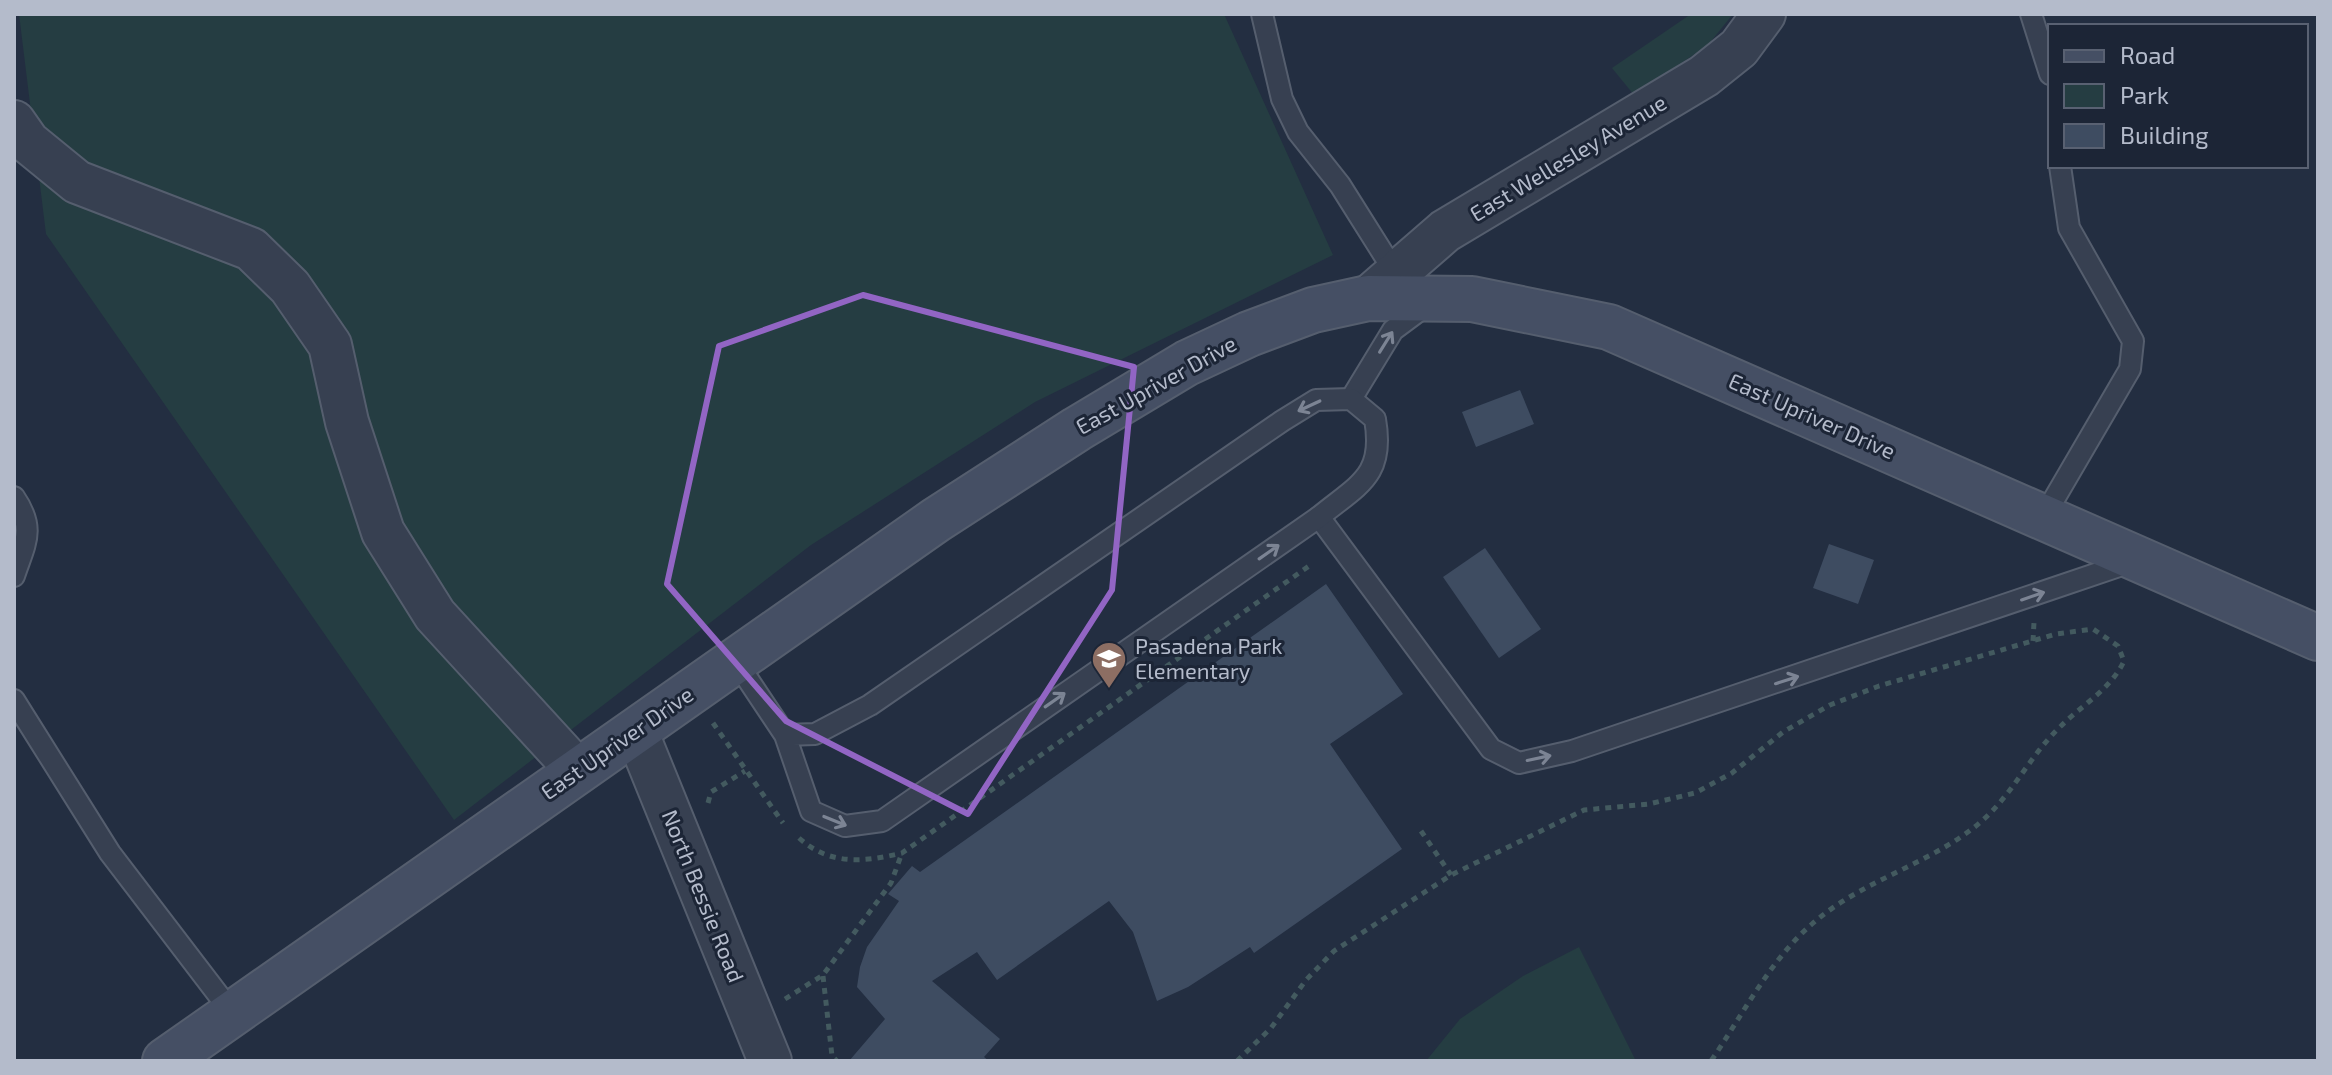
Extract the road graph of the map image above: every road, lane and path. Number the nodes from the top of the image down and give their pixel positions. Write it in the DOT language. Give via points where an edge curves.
graph roads {
  1 [pos="1262,14"];
  2 [pos="1764,14"];
  3 [pos="2031,14"];
  4 [pos="2048,68"];
  5 [pos="14,122"];
  6 [pos="2060,168"];
  7 [pos="1382,286"];
  8 [pos="1436,298"];
  9 [pos="1351,399"];
  10 [pos="14,497"];
  11 [pos="1319,517"];
  12 [pos="2043,518"];
  13 [pos="2139,560"];
  14 [pos="14,576"];
  15 [pos="2318,638"];
  16 [pos="735,660"];
  17 [pos="14,700"];
  18 [pos="636,731"];
  19 [pos="785,735"];
  20 [pos="578,771"];
  21 [pos="1421,831"];
  22 [pos="902,853"];
  23 [pos="1451,875"];
  24 [pos="823,975"];
  25 [pos="784,1000"];
  26 [pos="233,1014"];
  27 [pos="165,1061"];
  28 [pos="770,1061"];
  29 [pos="837,1061"];
  30 [pos="1237,1061"];
  31 [pos="1711,1061"];
  1 -- 7 [label="lane" via="1282,99 1298,132 1340,185"];
  2 -- 7 [label="street, East Wellesley Avenue" via="1739,48 1704,76 1445,231"];
  3 -- 4 [label="lane"];
  5 -- 20 [label="street" via="28,142 77,182 251,249 290,287 330,345 347,422 383,532 435,615"];
  6 -- 12 [label="lane" via="2069,228 2133,341 2130,369"];
  7 -- 8 [label="main road, East Upriver Drive"];
  7 -- 16 [label="main road, East Upriver Drive" via="1187,363 936,520"];
  9 -- 8 [label="lane, one-way" via="1393,330"];
  8 -- 12 [label="main road, East Upriver Drive" via="1529,308 1609,327"];
  9 -- 11 [label="lane" via="1375,419 1380,448 1368,477"];
  9 -- 19 [label="lane, one-way" via="1316,400 1282,421 870,705 815,734"];
  10 -- 14 [label="lane" via="29,535"];
  11 -- 13 [label="lane, one-way" via="1491,749 1519,763 1572,751"];
  19 -- 11 [label="lane, one-way" via="811,811 845,826 882,821"];
  12 -- 13 [label="main road, East Upriver Drive"];
  13 -- 15 [label="main road, East Upriver Drive"];
  16 -- 18 [label="main road, East Upriver Drive"];
  16 -- 19 [label="lane"];
  17 -- 26 [label="lane" via="110,853"];
  18 -- 20 [label="main road, East Upriver Drive"];
  18 -- 28 [label="street, North Bessie Road"];
  20 -- 26 [label="main road, East Upriver Drive"];
  21 -- 23 [label="path"];
  22 -- 24 [label="path" via="891,883"];
  23 -- 30 [label="path" via="1334,951"];
  23 -- 31 [label="path" via="1584,810 1695,793 1732,773 1783,732 1830,705 1879,686 2056,634 2093,629 2118,646 2124,661 2118,675 2060,727 1983,820 1953,842 1847,897 1810,925 1781,958"];
  24 -- 25 [label="path"];
  24 -- 29 [label="path" via="832,1056"];
  26 -- 27 [label="main road, East Upriver Drive"];
}
